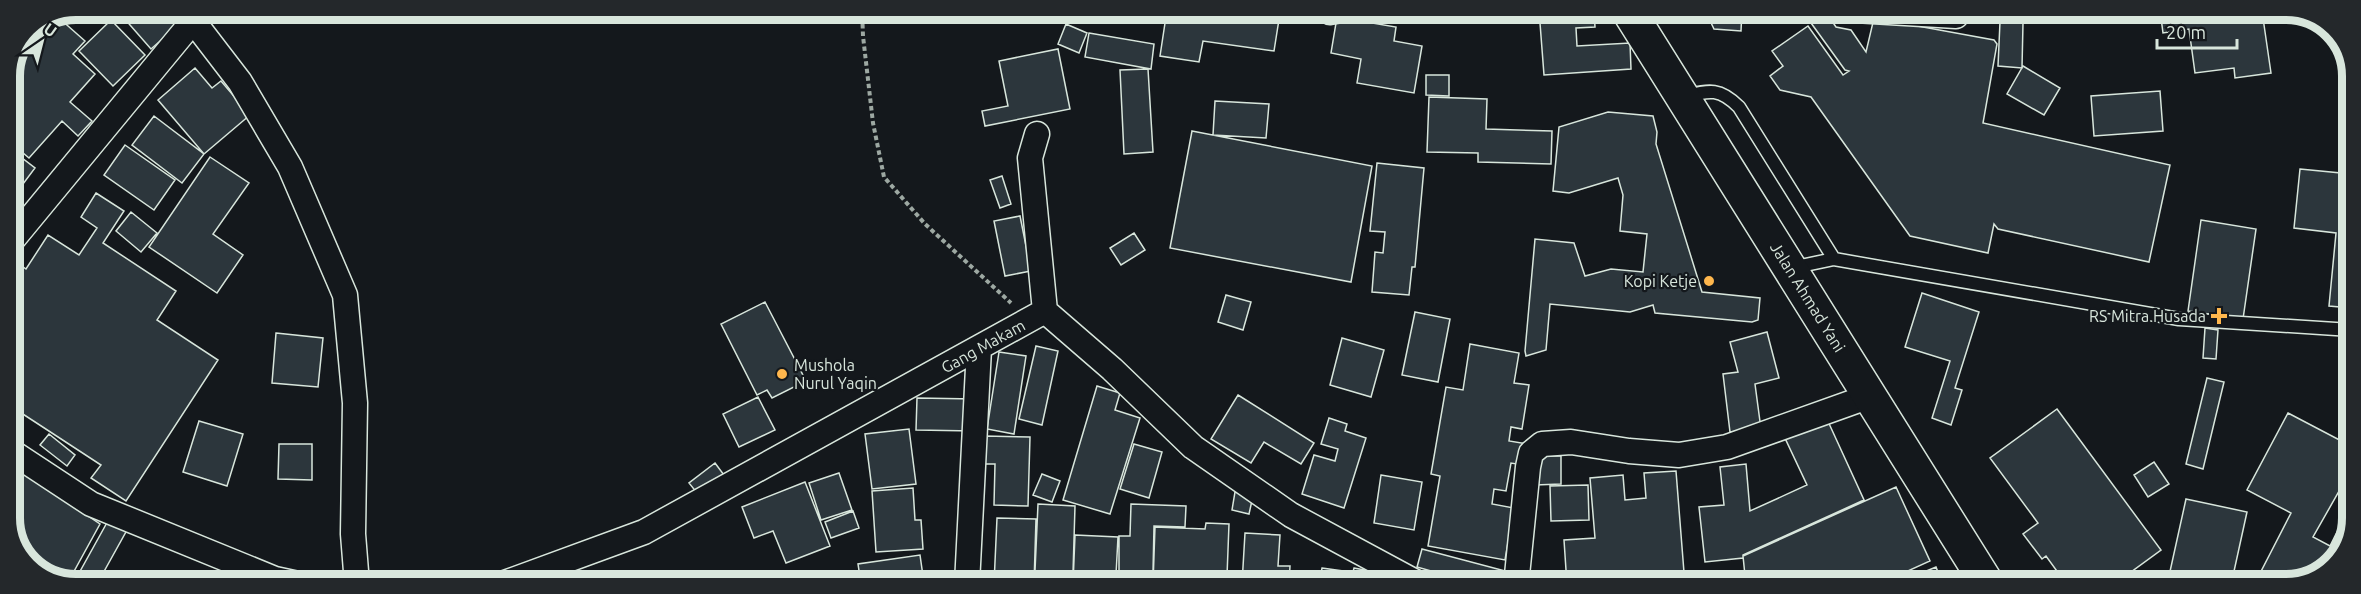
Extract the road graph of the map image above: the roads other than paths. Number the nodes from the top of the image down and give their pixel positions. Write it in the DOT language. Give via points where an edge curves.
graph roads {
  1 [pos="184,20"];
  2 [pos="192,20"];
  3 [pos="1634,20"];
  4 [pos="1683,97"];
  5 [pos="1037,134"];
  6 [pos="20,230"];
  7 [pos="1834,258"];
  8 [pos="1790,268"];
  9 [pos="1037,315"];
  10 [pos="2342,329"];
  11 [pos="979,348"];
  12 [pos="1870,396"];
  13 [pos="20,457"];
  14 [pos="263,574"];
  15 [pos="356,574"];
  16 [pos="529,574"];
  17 [pos="968,574"];
  18 [pos="1400,574"];
  19 [pos="1517,574"];
  20 [pos="1981,574"];
  1 -- 6 [label="street"];
  2 -- 15 [label="street" via="240,82 290,167 345,295 355,403"];
  3 -- 4 [label="highway, Jalan Ahmad Yani"];
  4 -- 7 [label="lane" via="1720,92 1739,107"];
  4 -- 8 [label="highway, Jalan Ahmad Yani"];
  5 -- 9 [label="street" via="1030,158"];
  7 -- 8 [label="lane"];
  7 -- 10 [label="lane" via="2179,319"];
  8 -- 12 [label="highway, Jalan Ahmad Yani"];
  9 -- 11 [label="street, Gang Makam"];
  9 -- 18 [label="street, Gang Makam" via="1112,369 1192,447 1291,515"];
  11 -- 16 [label="street, Gang Makam" via="644,532"];
  11 -- 17 [label="street"];
  12 -- 19 [label="street" via="1727,447 1679,455 1572,442 1542,444 1531,453 1528,467"];
  12 -- 20 [label="highway, Jalan Ahmad Yani"];
  13 -- 14 [label="street" via="91,504"];
}
